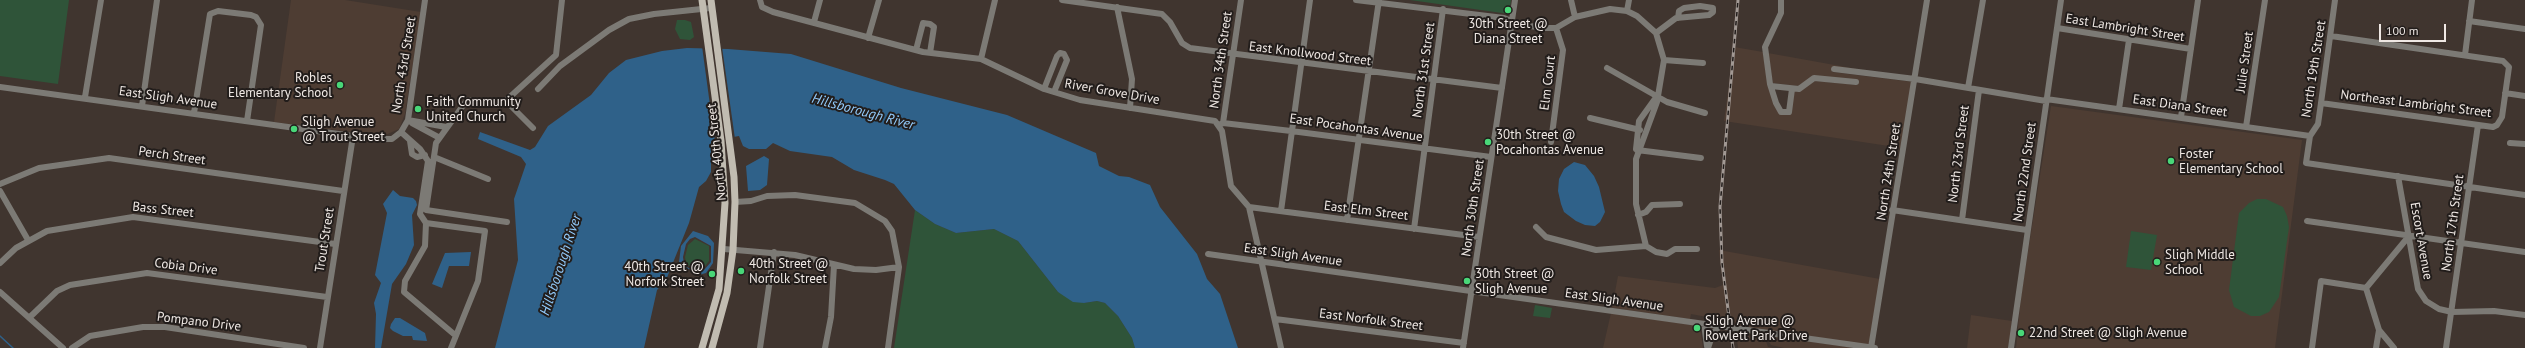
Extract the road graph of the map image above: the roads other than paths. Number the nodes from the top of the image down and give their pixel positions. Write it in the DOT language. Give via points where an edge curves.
graph roads {
  1 [pos="101,0"];
  2 [pos="157,0"];
  3 [pos="425,0"];
  4 [pos="562,0"];
  5 [pos="702,0"];
  6 [pos="760,0"];
  7 [pos="820,0"];
  8 [pos="879,0"];
  9 [pos="995,0"];
  10 [pos="1062,0"];
  11 [pos="1241,0"];
  12 [pos="1310,0"];
  13 [pos="1356,0"];
  14 [pos="1515,0"];
  15 [pos="1571,0"];
  16 [pos="1629,0"];
  17 [pos="1781,0"];
  18 [pos="1927,0"];
  19 [pos="1983,0"];
  20 [pos="2061,0"];
  21 [pos="2198,0"];
  22 [pos="2265,0"];
  23 [pos="2335,0"];
  24 [pos="2472,0"];
  25 [pos="1378,1"];
  26 [pos="711,4"];
  27 [pos="1117,7"];
  28 [pos="703,8"];
  29 [pos="1443,9"];
  30 [pos="1627,11"];
  31 [pos="1574,16"];
  32 [pos="1678,18"];
  33 [pos="1512,21"];
  34 [pos="2469,21"];
  35 [pos="814,22"];
  36 [pos="1556,28"];
  37 [pos="2057,28"];
  38 [pos="2525,29"];
  39 [pos="1656,33"];
  40 [pos="2331,36"];
  41 [pos="868,38"];
  42 [pos="2129,40"];
  43 [pos="2191,49"];
  44 [pos="916,50"];
  45 [pos="930,53"];
  46 [pos="2465,55"];
  47 [pos="1233,56"];
  48 [pos="981,59"];
  49 [pos="1664,60"];
  50 [pos="1703,63"];
  51 [pos="1302,64"];
  52 [pos="1607,68"];
  53 [pos="1834,69"];
  54 [pos="1368,72"];
  55 [pos="1434,79"];
  56 [pos="1915,80"];
  57 [pos="1856,82"];
  58 [pos="1771,86"];
  59 [pos="0,87"];
  60 [pos="1502,88"];
  61 [pos="1968,88"];
  62 [pos="538,89"];
  63 [pos="1044,89"];
  64 [pos="1792,89"];
  65 [pos="1979,90"];
  66 [pos="1054,92"];
  67 [pos="2505,93"];
  68 [pos="1657,96"];
  69 [pos="2525,96"];
  70 [pos="85,97"];
  71 [pos="2046,100"];
  72 [pos="506,101"];
  73 [pos="2322,103"];
  74 [pos="142,106"];
  75 [pos="1130,108"];
  76 [pos="2119,108"];
  77 [pos="194,113"];
  78 [pos="1705,114"];
  79 [pos="2181,117"];
  80 [pos="1590,118"];
  81 [pos="408,120"];
  82 [pos="247,121"];
  83 [pos="1221,124"];
  84 [pos="2478,125"];
  85 [pos="446,127"];
  86 [pos="2246,127"];
  87 [pos="533,128"];
  88 [pos="1637,129"];
  89 [pos="1291,131"];
  90 [pos="1645,131"];
  91 [pos="401,132"];
  92 [pos="353,136"];
  93 [pos="2310,136"];
  94 [pos="438,137"];
  95 [pos="1358,140"];
  96 [pos="1551,142"];
  97 [pos="2510,143"];
  98 [pos="2525,144"];
  99 [pos="1425,148"];
  100 [pos="1637,150"];
  101 [pos="434,157"];
  102 [pos="1491,157"];
  103 [pos="1701,158"];
  104 [pos="2398,176"];
  105 [pos="488,179"];
  106 [pos="0,184"];
  107 [pos="2470,186"];
  108 [pos="343,191"];
  109 [pos="0,192"];
  110 [pos="2525,195"];
  111 [pos="735,202"];
  112 [pos="1680,204"];
  113 [pos="1249,207"];
  114 [pos="1893,210"];
  115 [pos="1281,211"];
  116 [pos="1638,215"];
  117 [pos="1347,220"];
  118 [pos="1962,220"];
  119 [pos="2307,221"];
  120 [pos="507,222"];
  121 [pos="426,223"];
  122 [pos="1536,227"];
  123 [pos="1414,229"];
  124 [pos="2027,230"];
  125 [pos="2409,236"];
  126 [pos="1479,237"];
  127 [pos="28,240"];
  128 [pos="2462,243"];
  129 [pos="335,244"];
  130 [pos="1646,246"];
  131 [pos="724,249"];
  132 [pos="1697,249"];
  133 [pos="733,250"];
  134 [pos="774,252"];
  135 [pos="2525,252"];
  136 [pos="1208,254"];
  137 [pos="1263,262"];
  138 [pos="0,263"];
  139 [pos="834,265"];
  140 [pos="899,267"];
  141 [pos="2366,288"];
  142 [pos="1472,290"];
  143 [pos="0,292"];
  144 [pos="327,297"];
  145 [pos="2452,312"];
  146 [pos="2525,315"];
  147 [pos="30,317"];
  148 [pos="1275,319"];
  149 [pos="1704,324"];
  150 [pos="1720,326"];
  151 [pos="2379,330"];
  152 [pos="455,335"];
  153 [pos="1464,345"];
  154 [pos="63,348"];
  155 [pos="72,348"];
  156 [pos="304,348"];
  157 [pos="320,348"];
  158 [pos="451,348"];
  159 [pos="702,348"];
  160 [pos="712,348"];
  161 [pos="760,348"];
  162 [pos="824,348"];
  163 [pos="888,348"];
  164 [pos="1281,348"];
  165 [pos="1708,348"];
  166 [pos="1871,348"];
  167 [pos="1875,348"];
  168 [pos="2011,348"];
  169 [pos="2312,348"];
  170 [pos="2376,348"];
  171 [pos="2394,348"];
  172 [pos="2446,348"];
  1 -- 70 [label="street"];
  2 -- 74 [label="street"];
  3 -- 81 [label="street, North 43rd Street"];
  4 -- 72 [label="street" via="556,55"];
  5 -- 28 [label="main road, North 40th Street"];
  6 -- 35 [label="street, River Grove Drive" via="762,7 773,12"];
  7 -- 35 [label="street"];
  8 -- 41 [label="street"];
  9 -- 48 [label="street"];
  10 -- 27 [label="street, East Knollwood Street"];
  11 -- 47 [label="street, North 34th Street"];
  12 -- 51 [label="street"];
  13 -- 25 [label="street"];
  14 -- 33 [label="street, North 30th Street"];
  15 -- 31 [label="street"];
  16 -- 30 [label="street"];
  17 -- 58 [label="street" via="1781,13 1765,47"];
  18 -- 56 [label="street, North 24th Street"];
  19 -- 61 [label="street, North 23rd Street"];
  20 -- 37 [label="street, North 22nd Street"];
  21 -- 43 [label="street"];
  22 -- 86 [label="street, Julie Street"];
  23 -- 40 [label="street, North 19th Street"];
  24 -- 34 [label="street"];
  25 -- 29 [label="street"];
  25 -- 54 [label="street"];
  26 -- 28 [label="street"];
  26 -- 111 [label="main road, North 40th Street" via="730,140"];
  27 -- 47 [label="street, East Knollwood Street" via="1162,14 1170,22 1182,44 1190,48"];
  27 -- 75 [label="street" via="1132,79"];
  28 -- 62 [label="street" via="629,19 560,66"];
  28 -- 131 [label="main road, North 40th Street" via="721,142 725,203"];
  29 -- 33 [label="street"];
  29 -- 55 [label="street, North 31st Street"];
  30 -- 31 [label="street" via="1610,9"];
  30 -- 39 [label="street" via="1637,16"];
  31 -- 36 [label="street"];
  32 -- 32 [label="street" via="1709,14 1713,12 1713,8 1700,6 1680,9"];
  32 -- 39 [label="street"];
  33 -- 36 [label="street"];
  33 -- 60 [label="street, North 30th Street"];
  34 -- 38 [label="street"];
  34 -- 46 [label="street"];
  35 -- 41 [label="street, River Grove Drive"];
  36 -- 96 [label="street, Elm Court" via="1563,50"];
  37 -- 42 [label="street, East Lambright Street"];
  37 -- 71 [label="street, North 22nd Street"];
  39 -- 49 [label="street"];
  40 -- 46 [label="street"];
  40 -- 73 [label="street, North 19th Street"];
  41 -- 44 [label="street, River Grove Drive"];
  42 -- 43 [label="street, East Lambright Street"];
  42 -- 76 [label="street"];
  43 -- 79 [label="street"];
  44 -- 45 [label="street, River Grove Drive"];
  44 -- 45 [label="street" via="923,23 930,24 934,28"];
  45 -- 48 [label="street, River Grove Drive"];
  46 -- 67 [label="street" via="2503,61 2509,66"];
  47 -- 51 [label="street, East Knollwood Street"];
  47 -- 83 [label="street, North 34th Street"];
  48 -- 63 [label="street, River Grove Drive"];
  49 -- 50 [label="street"];
  49 -- 68 [label="street"];
  51 -- 54 [label="street, East Knollwood Street"];
  51 -- 89 [label="street"];
  52 -- 68 [label="street"];
  53 -- 56 [label="street, East Diana Street"];
  54 -- 55 [label="street, East Knollwood Street"];
  54 -- 95 [label="street"];
  55 -- 60 [label="street, East Knollwood Street"];
  55 -- 99 [label="street, North 31st Street"];
  56 -- 61 [label="street, East Diana Street"];
  56 -- 114 [label="street, North 24th Street"];
  57 -- 64 [label="street" via="1814,78 1799,89"];
  58 -- 64 [label="street"];
  58 -- 64 [label="street" via="1781,112 1788,112"];
  59 -- 70 [label="street, East Sligh Avenue"];
  60 -- 102 [label="street, North 30th Street"];
  61 -- 65 [label="street, East Diana Street"];
  63 -- 66 [label="street, River Grove Drive"];
  63 -- 66 [label="street" via="1057,56 1060,53 1064,54 1067,60"];
  65 -- 71 [label="street, East Diana Street"];
  65 -- 118 [label="street, North 23rd Street"];
  66 -- 75 [label="street, River Grove Drive" via="1080,100"];
  67 -- 69 [label="street"];
  67 -- 84 [label="street, Northeast Lambright Street" via="2502,117 2497,125"];
  68 -- 78 [label="street" via="1667,102"];
  68 -- 88 [label="street" via="1643,114"];
  68 -- 90 [label="street" via="1658,102"];
  70 -- 74 [label="street, East Sligh Avenue"];
  71 -- 76 [label="street, East Diana Street"];
  71 -- 124 [label="street, North 22nd Street"];
  72 -- 85 [label="street" via="501,105 467,100"];
  72 -- 87 [label="street"];
  73 -- 84 [label="street, Northeast Lambright Street"];
  73 -- 93 [label="street, North 19th Street" via="2318,124"];
  74 -- 77 [label="street, East Sligh Avenue"];
  75 -- 83 [label="street, River Grove Drive" via="1210,120"];
  76 -- 79 [label="street, East Diana Street"];
  77 -- 82 [label="street, East Sligh Avenue"];
  77 -- 82 [label="street" via="210,14 218,11 251,15 256,17 261,25"];
  79 -- 86 [label="street, East Diana Street"];
  80 -- 88 [label="street"];
  81 -- 85 [label="street"];
  81 -- 91 [label="street, North 43rd Street"];
  81 -- 94 [label="street"];
  82 -- 92 [label="street, East Sligh Avenue"];
  83 -- 89 [label="street, East Pocahontas Avenue"];
  83 -- 113 [label="street" via="1232,186"];
  84 -- 107 [label="street, North 17th Street"];
  85 -- 94 [label="street"];
  86 -- 93 [label="street, East Diana Street"];
  88 -- 90 [label="street"];
  88 -- 100 [label="street"];
  89 -- 95 [label="street, East Pocahontas Avenue"];
  89 -- 115 [label="street"];
  90 -- 100 [label="street"];
  91 -- 92 [label="street, East Sligh Avenue" via="392,139 384,140"];
  91 -- 121 [label="street" via="410,141 412,154 425,155 428,161 420,214"];
  92 -- 108 [label="street, Trout Street"];
  93 -- 104 [label="street, North 19th Street" via="2306,163"];
  94 -- 101 [label="street"];
  95 -- 99 [label="street, East Pocahontas Avenue"];
  95 -- 117 [label="street"];
  97 -- 98 [label="street"];
  99 -- 102 [label="street, East Pocahontas Avenue"];
  99 -- 123 [label="street, North 31st Street"];
  100 -- 103 [label="street"];
  100 -- 116 [label="street" via="1634,177"];
  101 -- 105 [label="street"];
  101 -- 120 [label="street" via="426,210"];
  102 -- 126 [label="street, North 30th Street"];
  104 -- 107 [label="street"];
  104 -- 125 [label="street, Escort Avenue"];
  106 -- 108 [label="street, Perch Street" via="39,168 109,158"];
  107 -- 110 [label="street"];
  107 -- 128 [label="street, North 17th Street"];
  108 -- 129 [label="street, Trout Street"];
  109 -- 127 [label="street"];
  111 -- 133 [label="main road, North 40th Street"];
  111 -- 140 [label="street" via="767,196 795,195 864,206 885,221 892,230"];
  112 -- 116 [label="street" via="1652,205 1646,212"];
  113 -- 115 [label="street, East Elm Street"];
  113 -- 137 [label="street"];
  114 -- 118 [label="street"];
  114 -- 166 [label="street, North 24th Street"];
  115 -- 117 [label="street, East Elm Street"];
  116 -- 130 [label="street"];
  117 -- 123 [label="street, East Elm Street"];
  118 -- 124 [label="street"];
  119 -- 125 [label="street"];
  121 -- 152 [label="street" via="425,246 405,281 404,292"];
  121 -- 152 [label="street" via="485,231 478,281"];
  122 -- 130 [label="street" via="1546,237 1596,250"];
  123 -- 126 [label="street, East Elm Street"];
  124 -- 168 [label="street, North 22nd Street"];
  125 -- 128 [label="street"];
  125 -- 141 [label="street"];
  125 -- 145 [label="street, Escort Avenue" via="2418,289 2426,301 2439,309"];
  126 -- 142 [label="street, North 30th Street"];
  127 -- 129 [label="street, Bass Street" via="60,227 133,217"];
  127 -- 138 [label="street, Bass Street"];
  128 -- 135 [label="street"];
  128 -- 145 [label="street, North 17th Street"];
  129 -- 144 [label="street, Trout Street"];
  130 -- 132 [label="street" via="1656,252 1667,254 1676,249"];
  131 -- 133 [label="street"];
  131 -- 159 [label="main road, North 40th Street" via="719,289"];
  133 -- 134 [label="street"];
  133 -- 160 [label="main road, North 40th Street" via="727,293"];
  134 -- 139 [label="street"];
  134 -- 161 [label="street"];
  136 -- 137 [label="street, East Sligh Avenue"];
  137 -- 142 [label="street, East Sligh Avenue"];
  137 -- 148 [label="street"];
  139 -- 140 [label="street" via="869,270"];
  139 -- 162 [label="street" via="831,317"];
  140 -- 163 [label="street"];
  141 -- 151 [label="street"];
  141 -- 169 [label="street" via="2321,281"];
  142 -- 149 [label="street, East Sligh Avenue"];
  142 -- 153 [label="street, North 30th Street"];
  143 -- 147 [label="street"];
  144 -- 147 [label="street, Cobia Drive" via="147,273 70,285 57,291"];
  144 -- 157 [label="street, Trout Street"];
  145 -- 146 [label="street, Escort Avenue" via="2494,311"];
  145 -- 172 [label="street, North 17th Street"];
  147 -- 154 [label="street"];
  148 -- 153 [label="street, East Norfolk Street"];
  148 -- 164 [label="street"];
  149 -- 150 [label="street, East Sligh Avenue"];
  149 -- 165 [label="street"];
  150 -- 165 [label="street" via="1712,333"];
  150 -- 166 [label="street, East Sligh Avenue"];
  151 -- 170 [label="street"];
  151 -- 171 [label="street"];
  152 -- 158 [label="street"];
  155 -- 156 [label="street, Pompano Drive" via="90,336 165,327"];
  166 -- 167 [label="street, East Sligh Avenue"];
}
